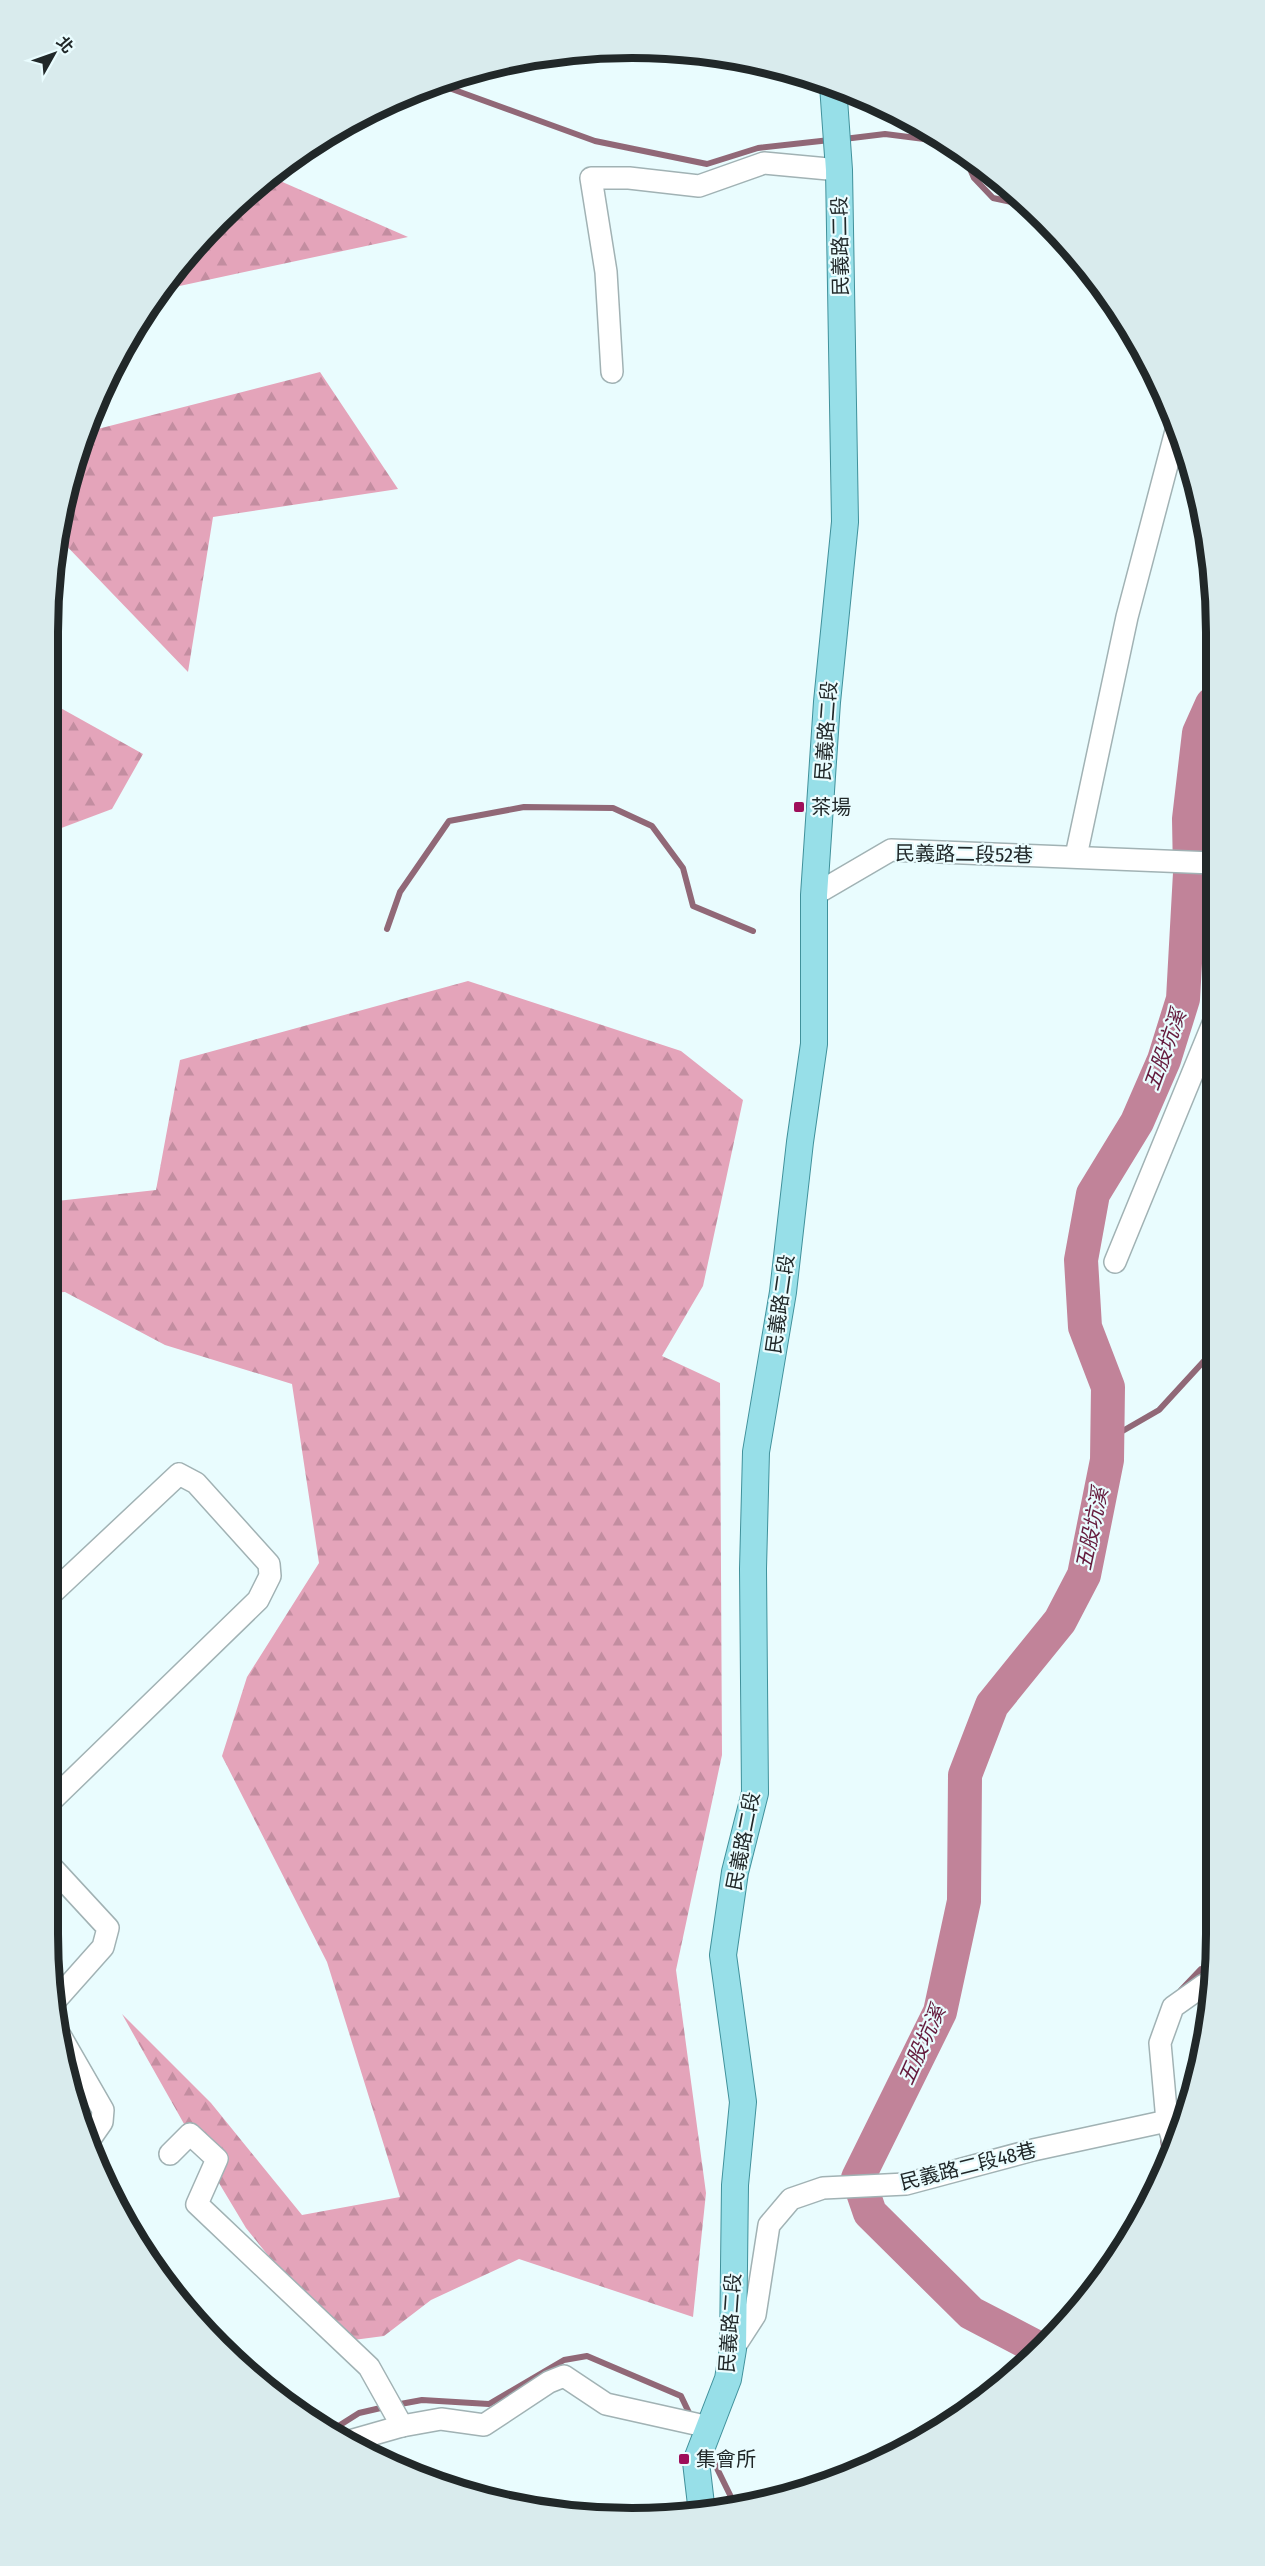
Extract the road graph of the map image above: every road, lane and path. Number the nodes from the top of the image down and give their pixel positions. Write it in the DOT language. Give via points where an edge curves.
graph roads {
  1 [pos="834,95"];
  2 [pos="838,161"];
  3 [pos="612,372"];
  4 [pos="1174,442"];
  5 [pos="1076,856"];
  6 [pos="1206,863"];
  7 [pos="814,895"];
  8 [pos="1206,1040"];
  9 [pos="1115,1262"];
  10 [pos="58,1588"];
  11 [pos="58,1794"];
  12 [pos="58,1874"];
  13 [pos="1204,1985"];
  14 [pos="62,1993"];
  15 [pos="73,2057"];
  16 [pos="1167,2121"];
  17 [pos="1171,2132"];
  18 [pos="94,2133"];
  19 [pos="170,2154"];
  20 [pos="733,2349"];
  21 [pos="402,2426"];
  22 [pos="707,2432"];
  23 [pos="359,2438"];
  24 [pos="701,2503"];
  1 -- 2 [label="main road, 民義路二段"];
  2 -- 3 [label="street" via="764,163 699,186 591,178 606,272"];
  2 -- 7 [label="main road, 民義路二段" via="845,522 827,702"];
  4 -- 5 [label="street" via="1127,617"];
  5 -- 6 [label="street, 民義路二段52巷"];
  5 -- 7 [label="street, 民義路二段52巷" via="891,850"];
  7 -- 20 [label="main road, 民義路二段" via="814,1044 783,1292 756,1452 755,1793 735,1872 723,1955 743,2102 735,2185"];
  8 -- 9 [label="street"];
  10 -- 11 [label="street" via="179,1474 196,1482 269,1564 270,1576 258,1600"];
  12 -- 14 [label="street" via="108,1928 103,1947"];
  13 -- 16 [label="street" via="1173,2007 1160,2043"];
  15 -- 18 [label="street" via="103,2110 102,2122"];
  16 -- 17 [label="street"];
  16 -- 20 [label="street, 民義路二段48巷" via="1032,2150 906,2184 823,2188 791,2199 769,2225 755,2315"];
  19 -- 21 [label="street" via="190,2134 217,2159 196,2204 369,2367"];
  20 -- 22 [label="main road, 民義路二段" via="728,2379"];
  21 -- 22 [label="street" via="441,2419 484,2426 564,2376 606,2404"];
  21 -- 23 [label="street"];
  22 -- 24 [label="main road, 民義路二段" via="696,2462"];
}
